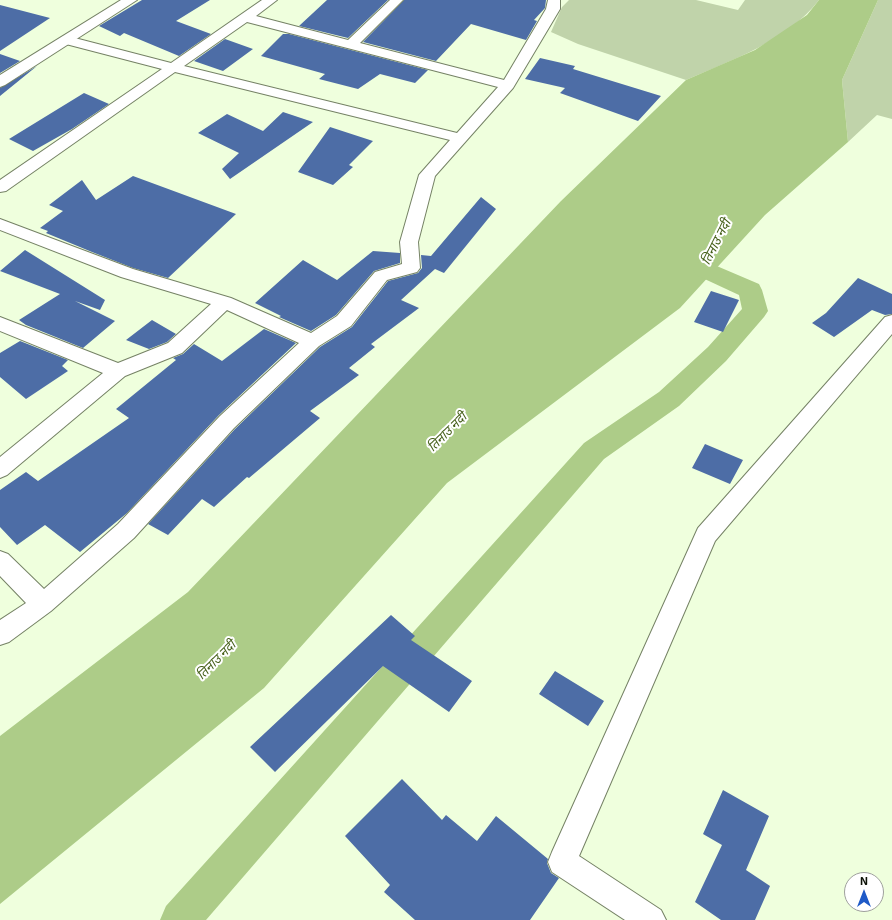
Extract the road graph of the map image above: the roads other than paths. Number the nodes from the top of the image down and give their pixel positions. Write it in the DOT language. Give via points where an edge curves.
graph roads {
  1 [pos="130,0"];
  2 [pos="271,0"];
  3 [pos="397,0"];
  4 [pos="554,0"];
  5 [pos="246,18"];
  6 [pos="68,40"];
  7 [pos="351,44"];
  8 [pos="173,67"];
  9 [pos="0,82"];
  10 [pos="508,85"];
  11 [pos="460,138"];
  12 [pos="0,187"];
  13 [pos="0,224"];
  14 [pos="225,302"];
  15 [pos="892,322"];
  16 [pos="0,324"];
  17 [pos="312,341"];
  18 [pos="118,371"];
  19 [pos="0,469"];
  20 [pos="0,561"];
  21 [pos="43,604"];
  22 [pos="0,634"];
  23 [pos="651,920"];
  1 -- 6 [label="street"];
  2 -- 5 [label="street"];
  3 -- 7 [label="street"];
  4 -- 10 [label="street" via="553,9"];
  5 -- 7 [label="street"];
  5 -- 8 [label="street"];
  6 -- 8 [label="street"];
  6 -- 9 [label="street"];
  7 -- 10 [label="street"];
  8 -- 11 [label="street"];
  8 -- 12 [label="street"];
  10 -- 11 [label="street"];
  11 -- 17 [label="street" via="427,175 409,242 412,268 380,276 344,321"];
  13 -- 14 [label="street" via="127,273"];
  14 -- 17 [label="street"];
  14 -- 18 [label="street" via="174,348"];
  15 -- 23 [label="street" via="706,535 562,862"];
  16 -- 18 [label="street"];
  17 -- 21 [label="street" via="227,422 126,531"];
  18 -- 19 [label="street"];
  20 -- 21 [label="street"];
  21 -- 22 [label="street"];
}
